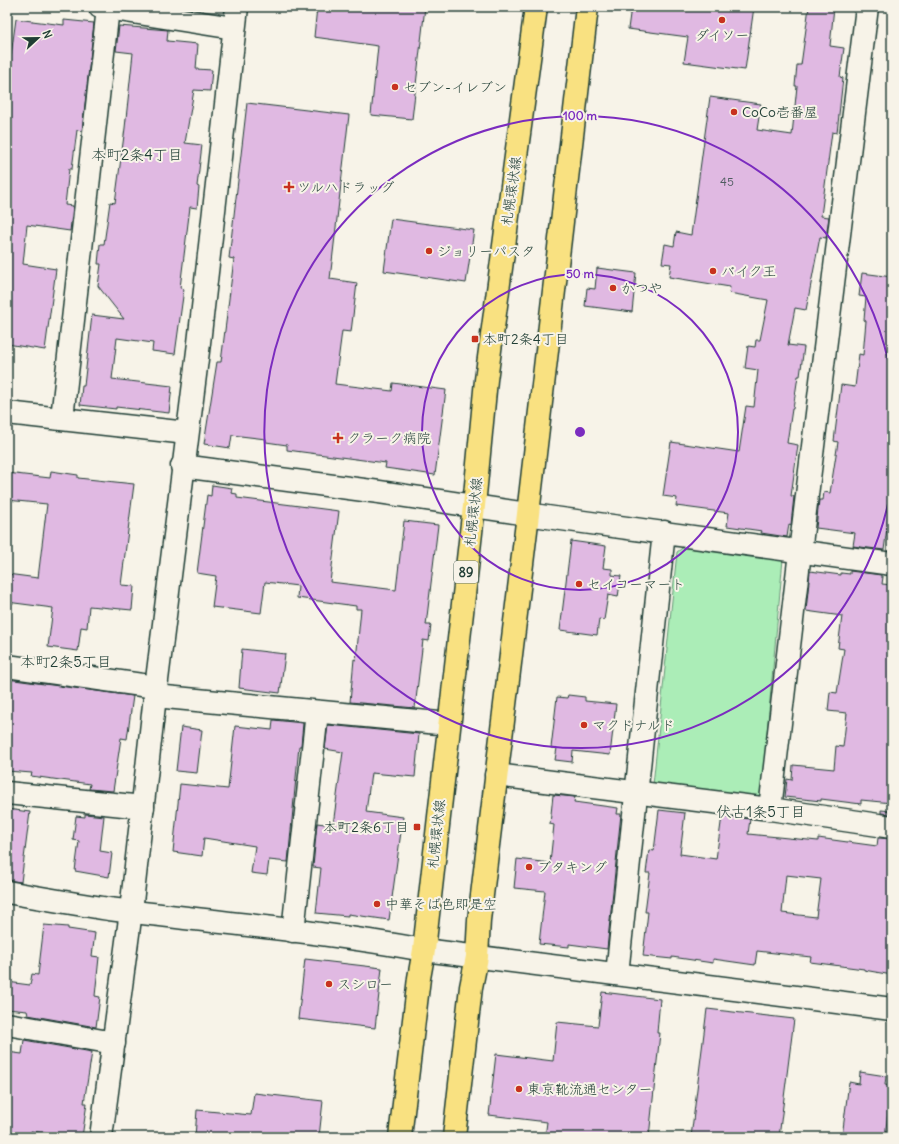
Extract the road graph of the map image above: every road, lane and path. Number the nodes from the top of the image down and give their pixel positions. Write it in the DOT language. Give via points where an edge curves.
graph roads {
  1 [pos="104,7"];
  2 [pos="536,7"];
  3 [pos="587,7"];
  4 [pos="867,7"];
  5 [pos="236,17"];
  6 [pos="7,413"];
  7 [pos="62,418"];
  8 [pos="187,434"];
  9 [pos="182,466"];
  10 [pos="474,506"];
  11 [pos="528,514"];
  12 [pos="664,532"];
  13 [pos="800,552"];
  14 [pos="892,564"];
  15 [pos="7,666"];
  16 [pos="156,691"];
  17 [pos="317,712"];
  18 [pos="449,724"];
  19 [pos="496,775"];
  20 [pos="637,792"];
  21 [pos="7,793"];
  22 [pos="143,807"];
  23 [pos="770,808"];
  24 [pos="892,827"];
  25 [pos="7,892"];
  26 [pos="131,911"];
  27 [pos="293,931"];
  28 [pos="424,950"];
  29 [pos="477,957"];
  30 [pos="617,974"];
  31 [pos="892,1009"];
  32 [pos="7,1024"];
  33 [pos="114,1043"];
  34 [pos="101,1137"];
  35 [pos="400,1137"];
  36 [pos="454,1137"];
  1 -- 5 [label="street"];
  1 -- 7 [label="street"];
  2 -- 10 [label="main road, 札幌環状線 / 89" via="486,380"];
  3 -- 11 [label="main road"];
  4 -- 13 [label="street"];
  5 -- 8 [label="street"];
  6 -- 7 [label="street"];
  7 -- 8 [label="street"];
  8 -- 9 [label="street"];
  9 -- 10 [label="street"];
  9 -- 16 [label="street"];
  10 -- 11 [label="street"];
  10 -- 18 [label="main road, 札幌環状線 / 89"];
  11 -- 12 [label="street"];
  11 -- 19 [label="main road"];
  12 -- 13 [label="street"];
  12 -- 20 [label="street"];
  13 -- 14 [label="street"];
  13 -- 23 [label="street"];
  15 -- 16 [label="street"];
  16 -- 17 [label="street"];
  16 -- 22 [label="street"];
  17 -- 18 [label="street"];
  17 -- 27 [label="street"];
  18 -- 28 [label="main road, 札幌環状線 / 89"];
  19 -- 20 [label="street"];
  19 -- 29 [label="main road"];
  20 -- 23 [label="street"];
  20 -- 30 [label="street"];
  21 -- 22 [label="street"];
  22 -- 26 [label="street"];
  23 -- 24 [label="street"];
  25 -- 26 [label="street"];
  26 -- 27 [label="street"];
  26 -- 33 [label="street"];
  27 -- 28 [label="street"];
  28 -- 29 [label="street"];
  28 -- 35 [label="main road, 札幌環状線 / 89"];
  29 -- 30 [label="street"];
  29 -- 36 [label="main road" via="471,987"];
  30 -- 31 [label="street"];
  32 -- 33 [label="street"];
  33 -- 34 [label="street"];
}
